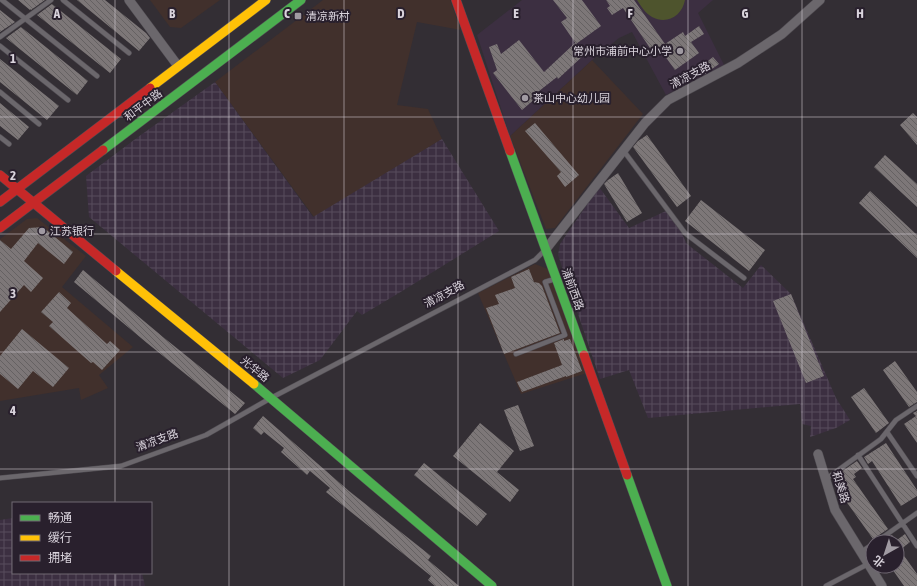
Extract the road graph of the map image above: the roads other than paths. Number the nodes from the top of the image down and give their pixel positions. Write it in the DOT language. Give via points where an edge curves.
graph roads {
  1 [pos="2,0"];
  2 [pos="51,0"];
  3 [pos="63,0"];
  4 [pos="129,0"];
  5 [pos="266,0"];
  6 [pos="301,0"];
  7 [pos="456,0"];
  8 [pos="820,0"];
  9 [pos="25,18"];
  10 [pos="0,37"];
  11 [pos="0,46"];
  12 [pos="129,53"];
  13 [pos="178,66"];
  14 [pos="97,76"];
  15 [pos="0,92"];
  16 [pos="68,100"];
  17 [pos="39,124"];
  18 [pos="0,137"];
  19 [pos="9,144"];
  20 [pos="623,150"];
  21 [pos="0,175"];
  22 [pos="17,189"];
  23 [pos="0,202"];
  24 [pos="34,203"];
  25 [pos="0,228"];
  26 [pos="546,249"];
  27 [pos="557,278"];
  28 [pos="744,278"];
  29 [pos="516,354"];
  30 [pos="271,398"];
  31 [pos="917,406"];
  32 [pos="887,432"];
  33 [pos="818,454"];
  34 [pos="858,455"];
  35 [pos="917,476"];
  36 [pos="0,478"];
  37 [pos="826,479"];
  38 [pos="917,513"];
  39 [pos="902,523"];
  40 [pos="887,534"];
  41 [pos="917,546"];
  42 [pos="865,549"];
  43 [pos="861,552"];
  44 [pos="865,559"];
  45 [pos="865,566"];
  46 [pos="874,574"];
  47 [pos="492,586"];
  48 [pos="667,586"];
  49 [pos="826,586"];
  50 [pos="882,586"];
  1 -- 9 [label="lane"];
  2 -- 9 [label="lane"];
  3 -- 12 [label="lane"];
  4 -- 13 [label="street"];
  5 -- 13 [label="main road, 和平中路"];
  6 -- 24 [label="main road, 和平中路"];
  7 -- 26 [label="main road, 浦前西路"];
  8 -- 20 [label="street, 清凉支路" via="782,34 738,63 668,100 644,123"];
  9 -- 10 [label="lane"];
  9 -- 14 [label="lane"];
  11 -- 16 [label="lane"];
  13 -- 22 [label="main road, 和平中路"];
  15 -- 17 [label="lane"];
  18 -- 19 [label="lane"];
  20 -- 26 [label="street, 清凉支路"];
  20 -- 28 [label="lane" via="685,233"];
  21 -- 22 [label="main road, 光华路"];
  22 -- 23 [label="main road, 和平中路"];
  22 -- 24 [label="main road, 光华路"];
  24 -- 25 [label="main road, 和平中路"];
  24 -- 30 [label="main road, 光华路"];
  26 -- 27 [label="main road, 浦前西路"];
  26 -- 30 [label="lane, 清凉支路" via="535,260"];
  27 -- 29 [label="lane" via="545,282 565,335"];
  27 -- 48 [label="main road, 浦前西路"];
  30 -- 36 [label="lane, 清凉支路" via="206,435 121,466"];
  30 -- 47 [label="main road, 光华路"];
  31 -- 32 [label="lane" via="896,420"];
  32 -- 34 [label="lane"];
  32 -- 35 [label="lane"];
  33 -- 37 [label="street, 和美路"];
  34 -- 37 [label="lane"];
  34 -- 39 [label="lane"];
  37 -- 43 [label="street, 和美路" via="834,510"];
  38 -- 39 [label="lane"];
  39 -- 40 [label="lane"];
  39 -- 41 [label="lane"];
  42 -- 43 [label="lane"];
  43 -- 44 [label="street, 和美路"];
  45 -- 49 [label="lane"];
  46 -- 50 [label="street, 和美路"];
}
